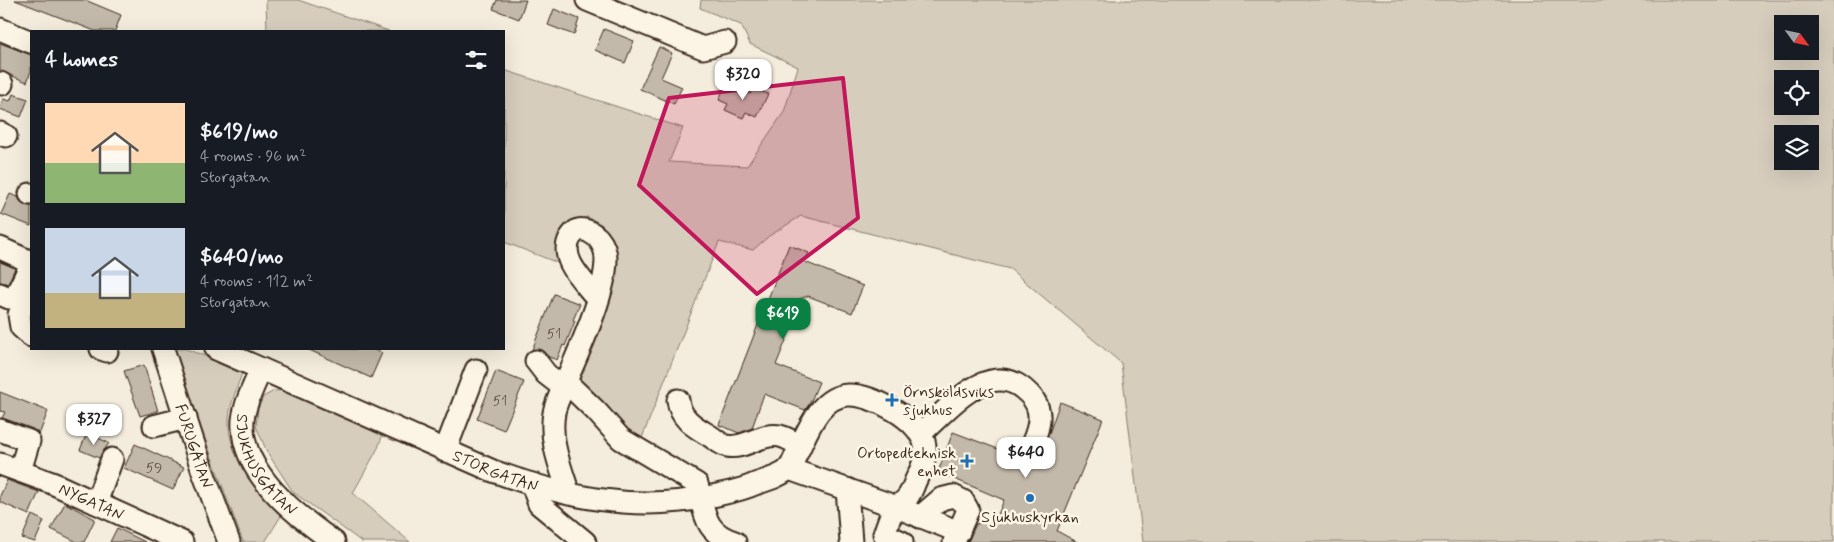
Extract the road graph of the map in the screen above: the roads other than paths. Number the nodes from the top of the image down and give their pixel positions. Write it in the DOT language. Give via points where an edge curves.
graph roads {
  1 [pos="587,0"];
  2 [pos="0,29"];
  3 [pos="30,42"];
  4 [pos="725,42"];
  5 [pos="0,248"];
  6 [pos="30,263"];
  7 [pos="30,265"];
  8 [pos="30,287"];
  9 [pos="0,294"];
  10 [pos="598,300"];
  11 [pos="30,335"];
  12 [pos="164,350"];
  13 [pos="218,350"];
  14 [pos="536,361"];
  15 [pos="261,370"];
  16 [pos="476,370"];
  17 [pos="565,385"];
  18 [pos="678,400"];
  19 [pos="186,418"];
  20 [pos="154,426"];
  21 [pos="0,430"];
  22 [pos="920,434"];
  23 [pos="1032,444"];
  24 [pos="800,446"];
  25 [pos="444,451"];
  26 [pos="112,459"];
  27 [pos="0,464"];
  28 [pos="789,469"];
  29 [pos="20,471"];
  30 [pos="532,484"];
  31 [pos="847,489"];
  32 [pos="569,494"];
  33 [pos="701,498"];
  34 [pos="96,503"];
  35 [pos="894,506"];
  36 [pos="920,517"];
  37 [pos="956,537"];
  38 [pos="182,542"];
  39 [pos="229,542"];
  40 [pos="334,542"];
  41 [pos="585,542"];
  42 [pos="735,542"];
  43 [pos="852,542"];
  44 [pos="902,542"];
  1 -- 4 [label="street" via="703,48"];
  2 -- 3 [label="street"];
  5 -- 6 [label="street"];
  7 -- 9 [label="street" via="15,297"];
  8 -- 11 [label="street" via="19,315 22,328"];
  10 -- 17 [label="street"];
  12 -- 19 [label="street, FURUGATAN"];
  13 -- 15 [label="street, STORGATAN"];
  14 -- 17 [label="street" via="546,374"];
  15 -- 25 [label="street, STORGATAN"];
  15 -- 40 [label="street, SJUKHUSGATAN" via="245,409 245,442 255,465 281,500"];
  16 -- 25 [label="street"];
  17 -- 32 [label="street" via="554,411 552,436"];
  17 -- 33 [label="street" via="596,411 621,440 697,484"];
  18 -- 24 [label="street" via="679,408 692,425 727,446 778,436"];
  19 -- 20 [label="street"];
  19 -- 39 [label="street, FURUGATAN"];
  21 -- 29 [label="street" via="29,441"];
  22 -- 23 [label="street" via="970,390 989,381 1006,381 1016,384 1035,400 1040,420"];
  22 -- 24 [label="street" via="914,425 887,407 867,398 847,395 831,399 820,410"];
  22 -- 35 [label="street" via="925,458 909,496"];
  24 -- 28 [label="street"];
  25 -- 30 [label="street, STORGATAN"];
  26 -- 34 [label="street"];
  27 -- 29 [label="street, NYGATAN"];
  28 -- 31 [label="street"];
  28 -- 33 [label="street, STORGATAN" via="742,490"];
  29 -- 34 [label="street, NYGATAN"];
  30 -- 32 [label="street, STORGATAN"];
  30 -- 41 [label="street" via="539,504"];
  31 -- 35 [label="street"];
  31 -- 43 [label="street"];
  32 -- 33 [label="street, STORGATAN" via="592,500 641,504"];
  33 -- 42 [label="street" via="706,522 725,539"];
  34 -- 38 [label="street, NYGATAN"];
  35 -- 36 [label="street"];
  35 -- 44 [label="street" via="884,534"];
  36 -- 37 [label="street"];
  36 -- 37 [label="street" via="941,498 958,497 968,510"];
}
